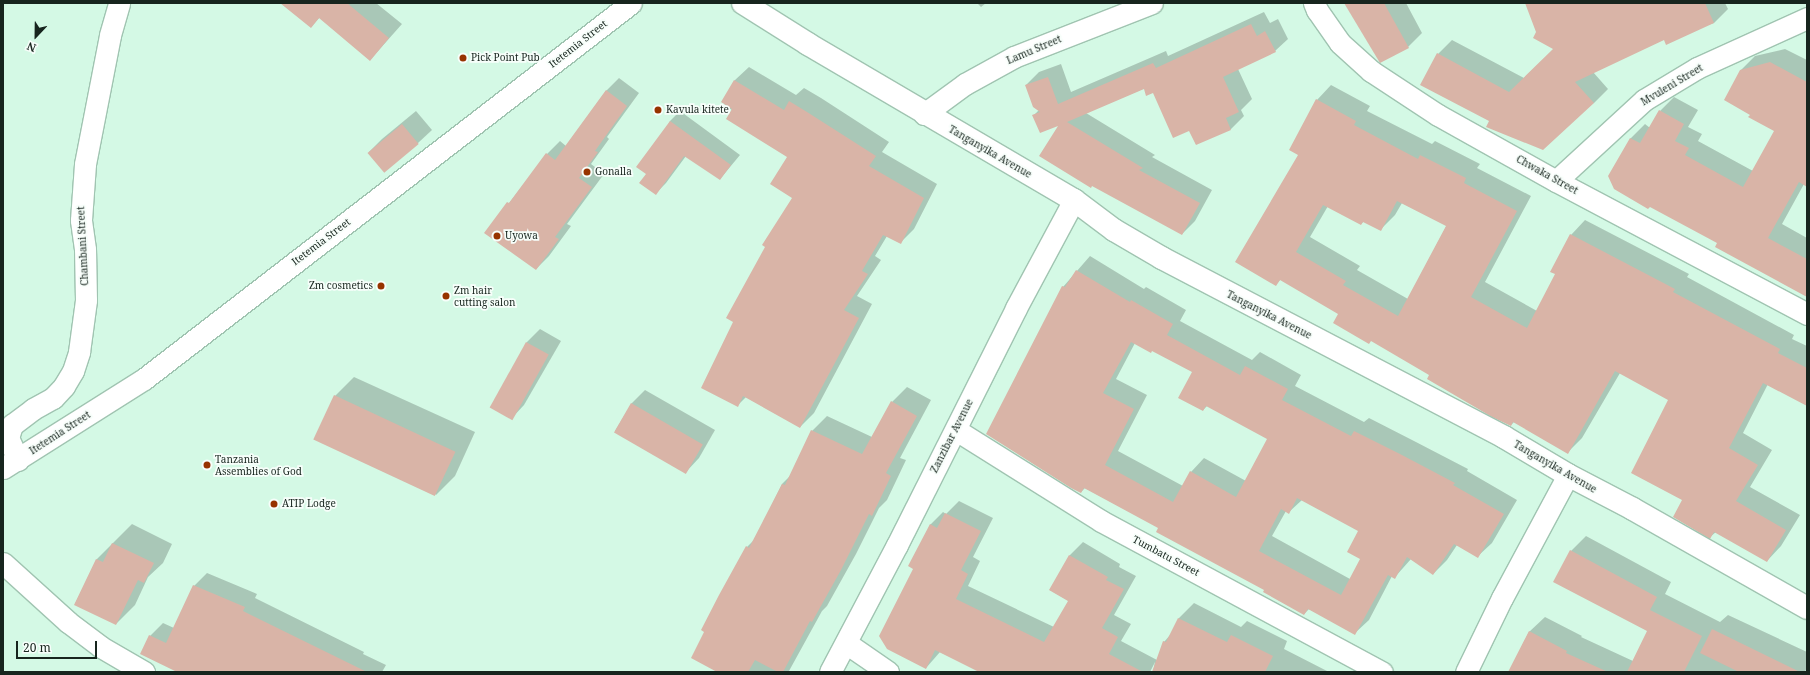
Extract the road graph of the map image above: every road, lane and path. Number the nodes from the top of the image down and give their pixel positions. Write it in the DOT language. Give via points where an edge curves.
graph roads {
  1 [pos="119,3"];
  2 [pos="631,3"];
  3 [pos="743,3"];
  4 [pos="1152,3"];
  5 [pos="1314,3"];
  6 [pos="1802,25"];
  7 [pos="924,114"];
  8 [pos="1556,181"];
  9 [pos="1074,200"];
  10 [pos="1807,314"];
  11 [pos="956,430"];
  12 [pos="10,464"];
  13 [pos="1568,475"];
  14 [pos="3,563"];
  15 [pos="1807,608"];
  16 [pos="846,643"];
  17 [pos="144,672"];
  18 [pos="830,672"];
  19 [pos="888,672"];
  20 [pos="1382,672"];
  21 [pos="1466,672"];
  1 -- 12 [label="street, Chambani Street" via="110,35 85,164 81,220 85,249 86,300 79,352 73,371 53,398 12,425 8,438"];
  2 -- 12 [label="street, Itetemia Street" via="144,379"];
  3 -- 7 [label="main road, Tanganyika Avenue"];
  4 -- 7 [label="street, Lamu Street" via="1014,57 965,84"];
  5 -- 8 [label="street, Chwaka Street" via="1340,43 1371,71 1438,115"];
  6 -- 8 [label="street, Mvuleni Street" via="1697,68 1644,100"];
  7 -- 9 [label="main road, Tanganyika Avenue"];
  8 -- 10 [label="street, Chwaka Street"];
  9 -- 11 [label="street, Zanzibar Avenue" via="1016,308"];
  9 -- 13 [label="main road, Tanganyika Avenue" via="1114,230 1162,258 1504,437"];
  11 -- 16 [label="street, Zanzibar Avenue"];
  11 -- 20 [label="street, Tumbatu Street" via="1101,521"];
  13 -- 15 [label="main road, Tanganyika Avenue"];
  13 -- 21 [label="street"];
  14 -- 17 [label="street" via="68,622 101,647"];
  16 -- 18 [label="street, Zanzibar Avenue"];
  16 -- 19 [label="street"];
}
